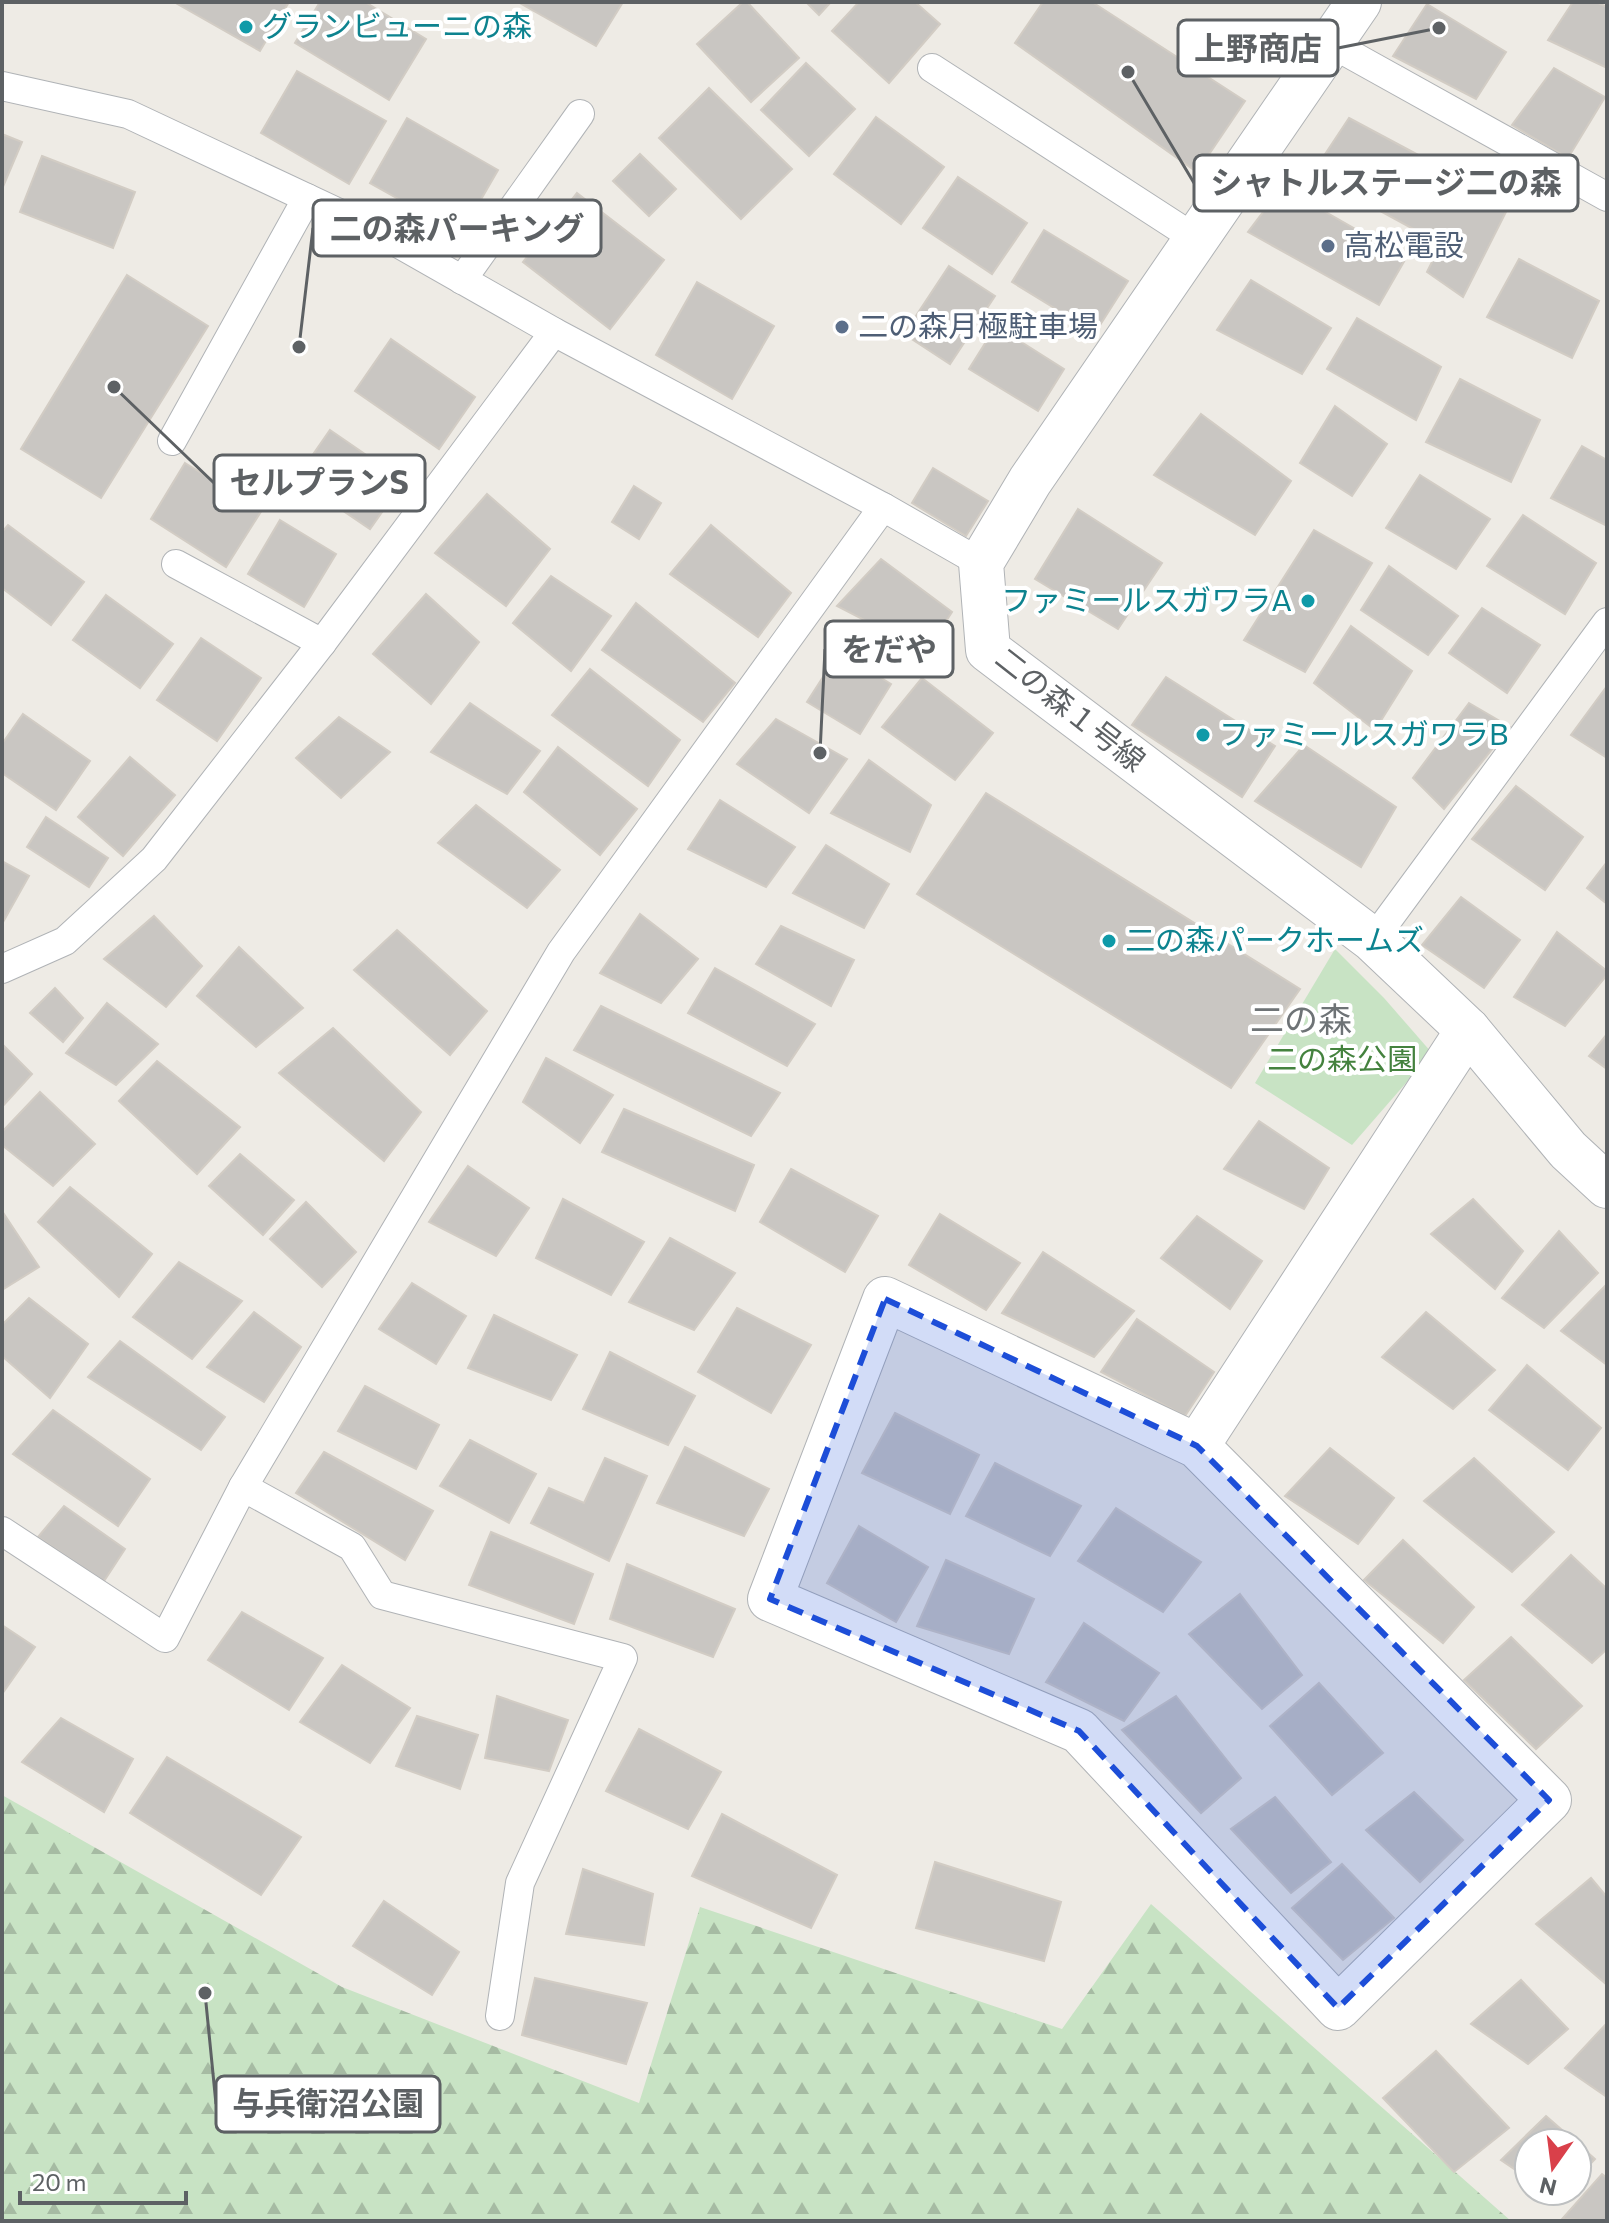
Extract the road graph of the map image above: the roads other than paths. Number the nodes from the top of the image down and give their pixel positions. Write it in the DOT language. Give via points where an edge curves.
graph roads {
  1 [pos="1359,2"];
  2 [pos="1330,43"];
  3 [pos="932,68"];
  4 [pos="2,86"];
  5 [pos="580,114"];
  6 [pos="1607,197"];
  7 [pos="307,198"];
  8 [pos="1196,239"];
  9 [pos="462,280"];
  10 [pos="554,332"];
  11 [pos="172,441"];
  12 [pos="883,507"];
  13 [pos="981,563"];
  14 [pos="176,564"];
  15 [pos="1607,622"];
  16 [pos="322,643"];
  17 [pos="1373,940"];
  18 [pos="2,969"];
  19 [pos="1468,1030"];
  20 [pos="1607,1186"];
  21 [pos="1197,1446"];
  22 [pos="243,1487"];
  23 [pos="2,1531"];
  24 [pos="500,2016"];
  1 -- 2 [label="street"];
  2 -- 6 [label="lane"];
  2 -- 8 [label="street"];
  3 -- 8 [label="lane"];
  4 -- 7 [label="lane" via="128,114"];
  5 -- 9 [label="lane"];
  7 -- 9 [label="lane"];
  7 -- 11 [label="lane"];
  8 -- 13 [label="street" via="1030,481"];
  9 -- 10 [label="lane"];
  10 -- 12 [label="lane"];
  10 -- 16 [label="lane"];
  12 -- 13 [label="lane"];
  12 -- 22 [label="lane" via="561,952"];
  13 -- 17 [label="street, 二の森１号線" via="988,650"];
  14 -- 16 [label="lane"];
  15 -- 17 [label="lane"];
  16 -- 18 [label="lane" via="154,859 65,941"];
  17 -- 19 [label="street, 二の森１号線"];
  19 -- 20 [label="street, 二の森１号線" via="1568,1150"];
  19 -- 21 [label="street"];
  21 -- 21 [label="street" via="1549,1800 1338,2008 1079,1731 770,1599 885,1299"];
  22 -- 23 [label="lane" via="165,1638"];
  22 -- 24 [label="lane" via="352,1547 382,1595 623,1658 520,1883"];
}
